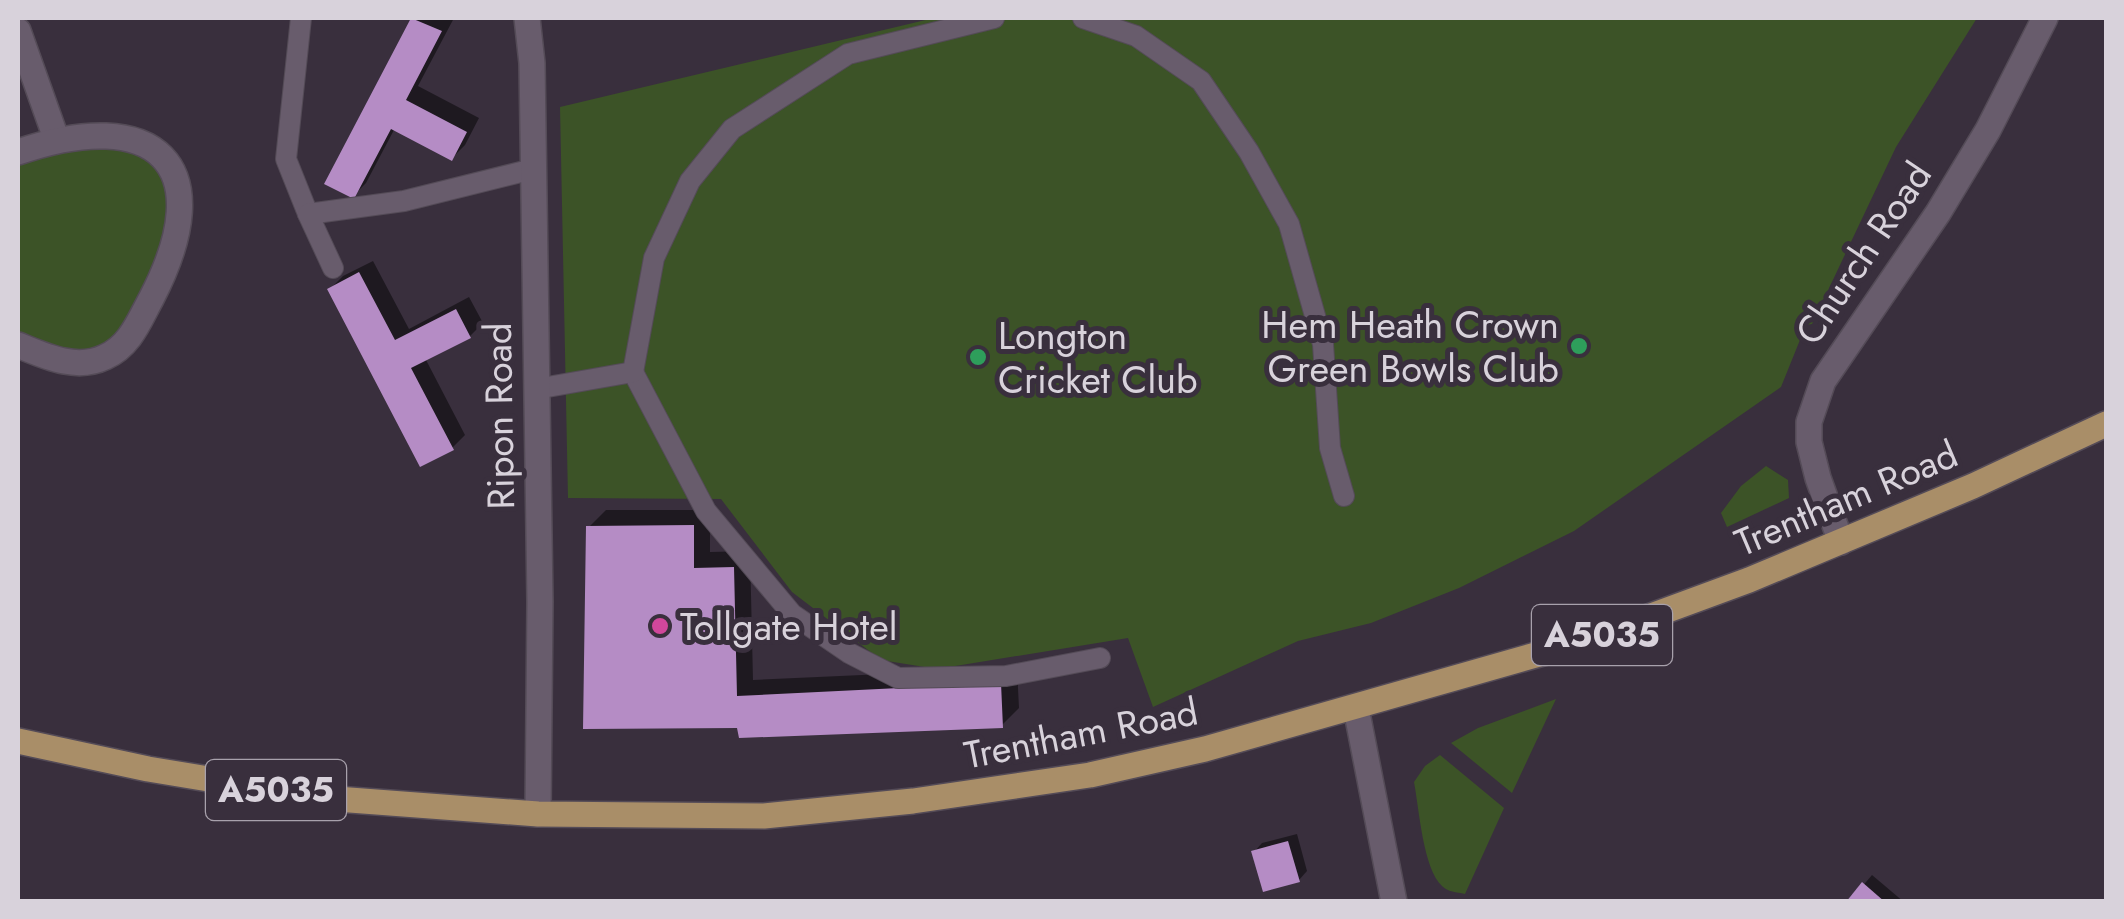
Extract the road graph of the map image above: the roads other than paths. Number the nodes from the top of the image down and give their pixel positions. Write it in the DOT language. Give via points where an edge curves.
graph roads {
  1 [pos="301,18"];
  2 [pos="527,18"];
  3 [pos="994,18"];
  4 [pos="1084,18"];
  5 [pos="2045,18"];
  6 [pos="18,30"];
  7 [pos="56,138"];
  8 [pos="18,152"];
  9 [pos="533,168"];
  10 [pos="308,214"];
  11 [pos="333,268"];
  12 [pos="18,345"];
  13 [pos="632,372"];
  14 [pos="536,389"];
  15 [pos="2106,424"];
  16 [pos="1344,496"];
  17 [pos="1841,542"];
  18 [pos="1100,658"];
  19 [pos="1356,708"];
  20 [pos="18,741"];
  21 [pos="538,814"];
  22 [pos="1394,902"];
  1 -- 10 [label="lane" via="286,159"];
  2 -- 9 [label="street, Ripon Road"];
  3 -- 13 [label="lane" via="848,54 732,129 690,181 654,258"];
  4 -- 16 [label="lane" via="1136,36 1201,81 1250,152 1289,224 1323,344 1330,448"];
  5 -- 17 [label="street, Church Road" via="1938,213 1823,382 1809,442"];
  6 -- 7 [label="street"];
  7 -- 8 [label="street"];
  7 -- 12 [label="street" via="107,137 162,153 176,172 182,203 175,242 135,332 106,357 79,364"];
  9 -- 10 [label="lane" via="404,201"];
  9 -- 14 [label="street, Ripon Road"];
  10 -- 11 [label="lane"];
  13 -- 14 [label="lane"];
  13 -- 18 [label="lane" via="706,511 792,614 849,653 898,678 1006,676"];
  14 -- 21 [label="street, Ripon Road"];
  15 -- 17 [label="main road, Trentham Road / A5035"];
  17 -- 19 [label="main road, Trentham Road / A5035" via="1578,644"];
  19 -- 21 [label="main road, Trentham Road / A5035" via="1090,774 913,801 764,816"];
  19 -- 22 [label="street"];
  20 -- 21 [label="main road, Trentham Road / A5035" via="323,798"];
}
